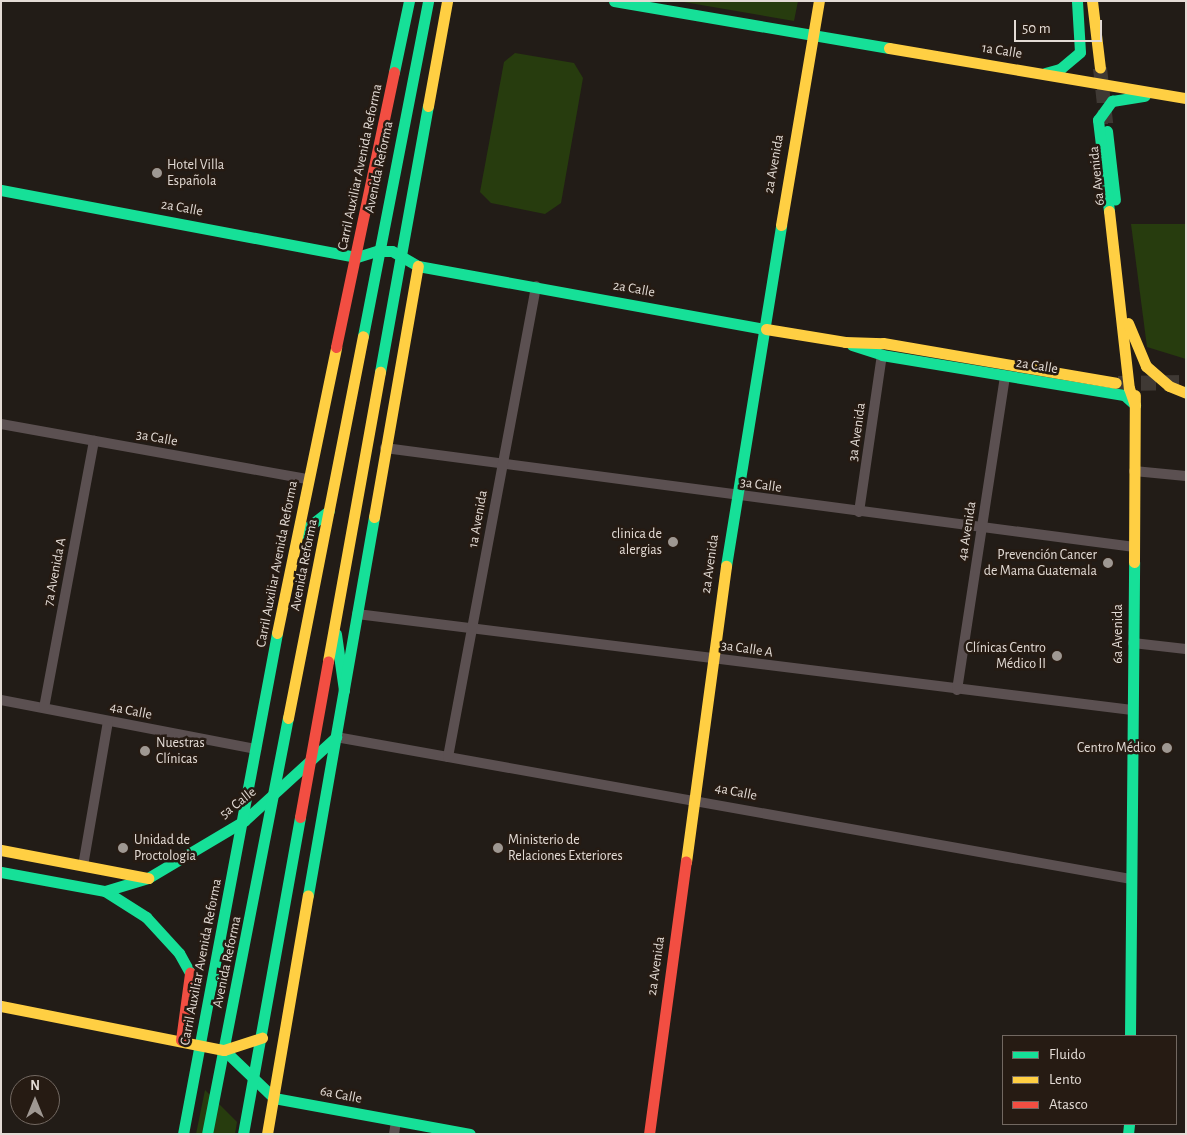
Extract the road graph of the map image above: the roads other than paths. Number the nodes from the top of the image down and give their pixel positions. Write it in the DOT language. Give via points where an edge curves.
graph roads {
  1 [pos="409,1"];
  2 [pos="428,1"];
  3 [pos="447,1"];
  4 [pos="614,1"];
  5 [pos="818,1"];
  6 [pos="1077,1"];
  7 [pos="1092,1"];
  8 [pos="812,35"];
  9 [pos="1100,68"];
  10 [pos="1045,73"];
  11 [pos="1162,95"];
  12 [pos="1186,98"];
  13 [pos="1107,131"];
  14 [pos="1,190"];
  15 [pos="1117,218"];
  16 [pos="1118,232"];
  17 [pos="377,251"];
  18 [pos="357,256"];
  19 [pos="401,256"];
  20 [pos="418,266"];
  21 [pos="374,270"];
  22 [pos="398,273"];
  23 [pos="536,286"];
  24 [pos="1128,323"];
  25 [pos="760,328"];
  26 [pos="845,342"];
  27 [pos="882,355"];
  28 [pos="1004,376"];
  29 [pos="1116,383"];
  30 [pos="1186,393"];
  31 [pos="1135,405"];
  32 [pos="1,424"];
  33 [pos="94,441"];
  34 [pos="385,448"];
  35 [pos="501,464"];
  36 [pos="1134,471"];
  37 [pos="1186,476"];
  38 [pos="308,479"];
  39 [pos="735,495"];
  40 [pos="329,511"];
  41 [pos="859,512"];
  42 [pos="981,528"];
  43 [pos="298,535"];
  44 [pos="1134,547"];
  45 [pos="357,614"];
  46 [pos="334,621"];
  47 [pos="472,629"];
  48 [pos="1133,643"];
  49 [pos="1186,649"];
  50 [pos="713,658"];
  51 [pos="344,690"];
  52 [pos="957,690"];
  53 [pos="1,700"];
  54 [pos="44,708"];
  55 [pos="1132,710"];
  56 [pos="108,721"];
  57 [pos="336,737"];
  58 [pos="256,749"];
  59 [pos="448,757"];
  60 [pos="308,762"];
  61 [pos="277,790"];
  62 [pos="694,798"];
  63 [pos="244,821"];
  64 [pos="1,850"];
  65 [pos="83,866"];
  66 [pos="1,872"];
  67 [pos="148,878"];
  68 [pos="1131,879"];
  69 [pos="105,891"];
  70 [pos="1,1006"];
  71 [pos="1130,1035"];
  72 [pos="262,1038"];
  73 [pos="181,1040"];
  74 [pos="200,1044"];
  75 [pos="224,1050"];
  76 [pos="253,1082"];
  77 [pos="274,1098"];
  78 [pos="396,1121"];
  79 [pos="183,1134"];
  80 [pos="207,1134"];
  81 [pos="243,1134"];
  82 [pos="267,1134"];
  83 [pos="394,1134"];
  84 [pos="470,1134"];
  85 [pos="649,1134"];
  1 -- 18 [label="main road, Carril Auxiliar Avenida Reforma"];
  2 -- 17 [label="main road, Avenida Reforma"];
  3 -- 19 [label="main road"];
  4 -- 8 [label="main road, 1a Calle"];
  5 -- 8 [label="main road, 2a Avenida"];
  6 -- 10 [label="main road" via="1080,52 1070,64"];
  7 -- 9 [label="main road"];
  8 -- 10 [label="main road, 1a Calle"];
  8 -- 25 [label="main road, 2a Avenida"];
  10 -- 11 [label="main road, 1a Calle"];
  11 -- 12 [label="main road, 1a Calle"];
  11 -- 31 [label="main road" via="1112,101 1098,120 1129,388"];
  13 -- 15 [label="main road, 6a Avenida"];
  14 -- 18 [label="main road, 2a Calle"];
  16 -- 24 [label="main road, 6a Avenida"];
  17 -- 18 [label="main road, 2a Calle"];
  17 -- 19 [label="main road, 2a Calle" via="392,250"];
  17 -- 21 [label="main road, Avenida Reforma"];
  18 -- 21 [label="main road, 2a Calle"];
  18 -- 38 [label="main road, Carril Auxiliar Avenida Reforma"];
  19 -- 20 [label="main road, 2a Calle"];
  19 -- 22 [label="main road"];
  20 -- 22 [label="main road, 2a Calle"];
  20 -- 23 [label="main road, 2a Calle"];
  20 -- 34 [label="main road"];
  21 -- 22 [label="main road, 2a Calle" via="387,276"];
  21 -- 40 [label="main road, Avenida Reforma"];
  22 -- 46 [label="main road"];
  23 -- 25 [label="main road, 2a Calle"];
  23 -- 35 [label="street, 1a Avenida"];
  24 -- 30 [label="main road" via="1146,366 1169,386"];
  24 -- 31 [label="main road, 6a Avenida"];
  25 -- 26 [label="main road, 2a Calle"];
  25 -- 39 [label="main road, 2a Avenida"];
  26 -- 27 [label="main road, 2a Calle"];
  26 -- 29 [label="main road, 2a Calle" via="883,343"];
  27 -- 28 [label="main road, 2a Calle"];
  27 -- 41 [label="street, 3a Avenida"];
  28 -- 31 [label="main road, 2a Calle" via="1124,395"];
  28 -- 42 [label="street, 4a Avenida"];
  31 -- 36 [label="main road, 6a Avenida"];
  32 -- 33 [label="street, 3a Calle"];
  33 -- 38 [label="street, 3a Calle"];
  33 -- 54 [label="street, 7a Avenida A"];
  34 -- 35 [label="street, 3a Calle"];
  34 -- 45 [label="main road"];
  35 -- 39 [label="street, 3a Calle"];
  35 -- 47 [label="street, 1a Avenida"];
  36 -- 37 [label="street"];
  36 -- 44 [label="main road, 6a Avenida"];
  38 -- 43 [label="main road, Carril Auxiliar Avenida Reforma"];
  39 -- 41 [label="street, 3a Calle"];
  39 -- 50 [label="main road, 2a Avenida"];
  40 -- 43 [label="main road"];
  40 -- 61 [label="main road, Avenida Reforma"];
  41 -- 42 [label="street, 3a Calle"];
  42 -- 44 [label="street, 3a Calle"];
  42 -- 52 [label="street, 4a Avenida"];
  43 -- 58 [label="main road, Carril Auxiliar Avenida Reforma"];
  44 -- 48 [label="main road, 6a Avenida"];
  45 -- 47 [label="street, 3a Calle A"];
  45 -- 51 [label="main road"];
  46 -- 51 [label="main road"];
  46 -- 60 [label="main road"];
  47 -- 50 [label="street, 3a Calle A"];
  47 -- 59 [label="street, 1a Avenida"];
  48 -- 49 [label="street"];
  48 -- 55 [label="main road, 6a Avenida"];
  50 -- 52 [label="street, 3a Calle A"];
  50 -- 62 [label="main road, 2a Avenida"];
  51 -- 57 [label="main road"];
  52 -- 55 [label="street, 3a Calle A"];
  53 -- 54 [label="street, 4a Calle"];
  54 -- 56 [label="street, 4a Calle"];
  55 -- 68 [label="main road, 6a Avenida"];
  56 -- 58 [label="street, 4a Calle"];
  56 -- 65 [label="street"];
  57 -- 59 [label="street, 4a Calle"];
  57 -- 60 [label="main road, 5a Calle"];
  57 -- 77 [label="main road"];
  58 -- 63 [label="main road, Carril Auxiliar Avenida Reforma"];
  59 -- 62 [label="street, 4a Calle"];
  60 -- 61 [label="main road, 5a Calle"];
  60 -- 72 [label="main road"];
  61 -- 63 [label="main road, 5a Calle"];
  61 -- 75 [label="main road, Avenida Reforma"];
  62 -- 68 [label="street, 4a Calle"];
  62 -- 85 [label="main road, 2a Avenida"];
  63 -- 67 [label="main road, 5a Calle"];
  63 -- 74 [label="main road, Carril Auxiliar Avenida Reforma"];
  64 -- 65 [label="main road"];
  65 -- 67 [label="main road"];
  66 -- 69 [label="main road, 5a Calle"];
  67 -- 69 [label="main road, 5a Calle"];
  68 -- 71 [label="main road, 6a Avenida"];
  69 -- 73 [label="main road, 5a Calle" via="138,909 188,965 191,987"];
  70 -- 73 [label="main road"];
  72 -- 75 [label="main road"];
  72 -- 76 [label="main road"];
  73 -- 74 [label="main road"];
  74 -- 75 [label="main road"];
  74 -- 79 [label="main road, Carril Auxiliar Avenida Reforma"];
  75 -- 76 [label="main road, 6a Calle"];
  75 -- 80 [label="main road, Avenida Reforma"];
  76 -- 77 [label="main road, 6a Calle"];
  76 -- 81 [label="main road"];
  77 -- 78 [label="main road, 6a Calle"];
  77 -- 82 [label="main road"];
  78 -- 83 [label="street"];
  78 -- 84 [label="main road, 6a Calle"];
}
